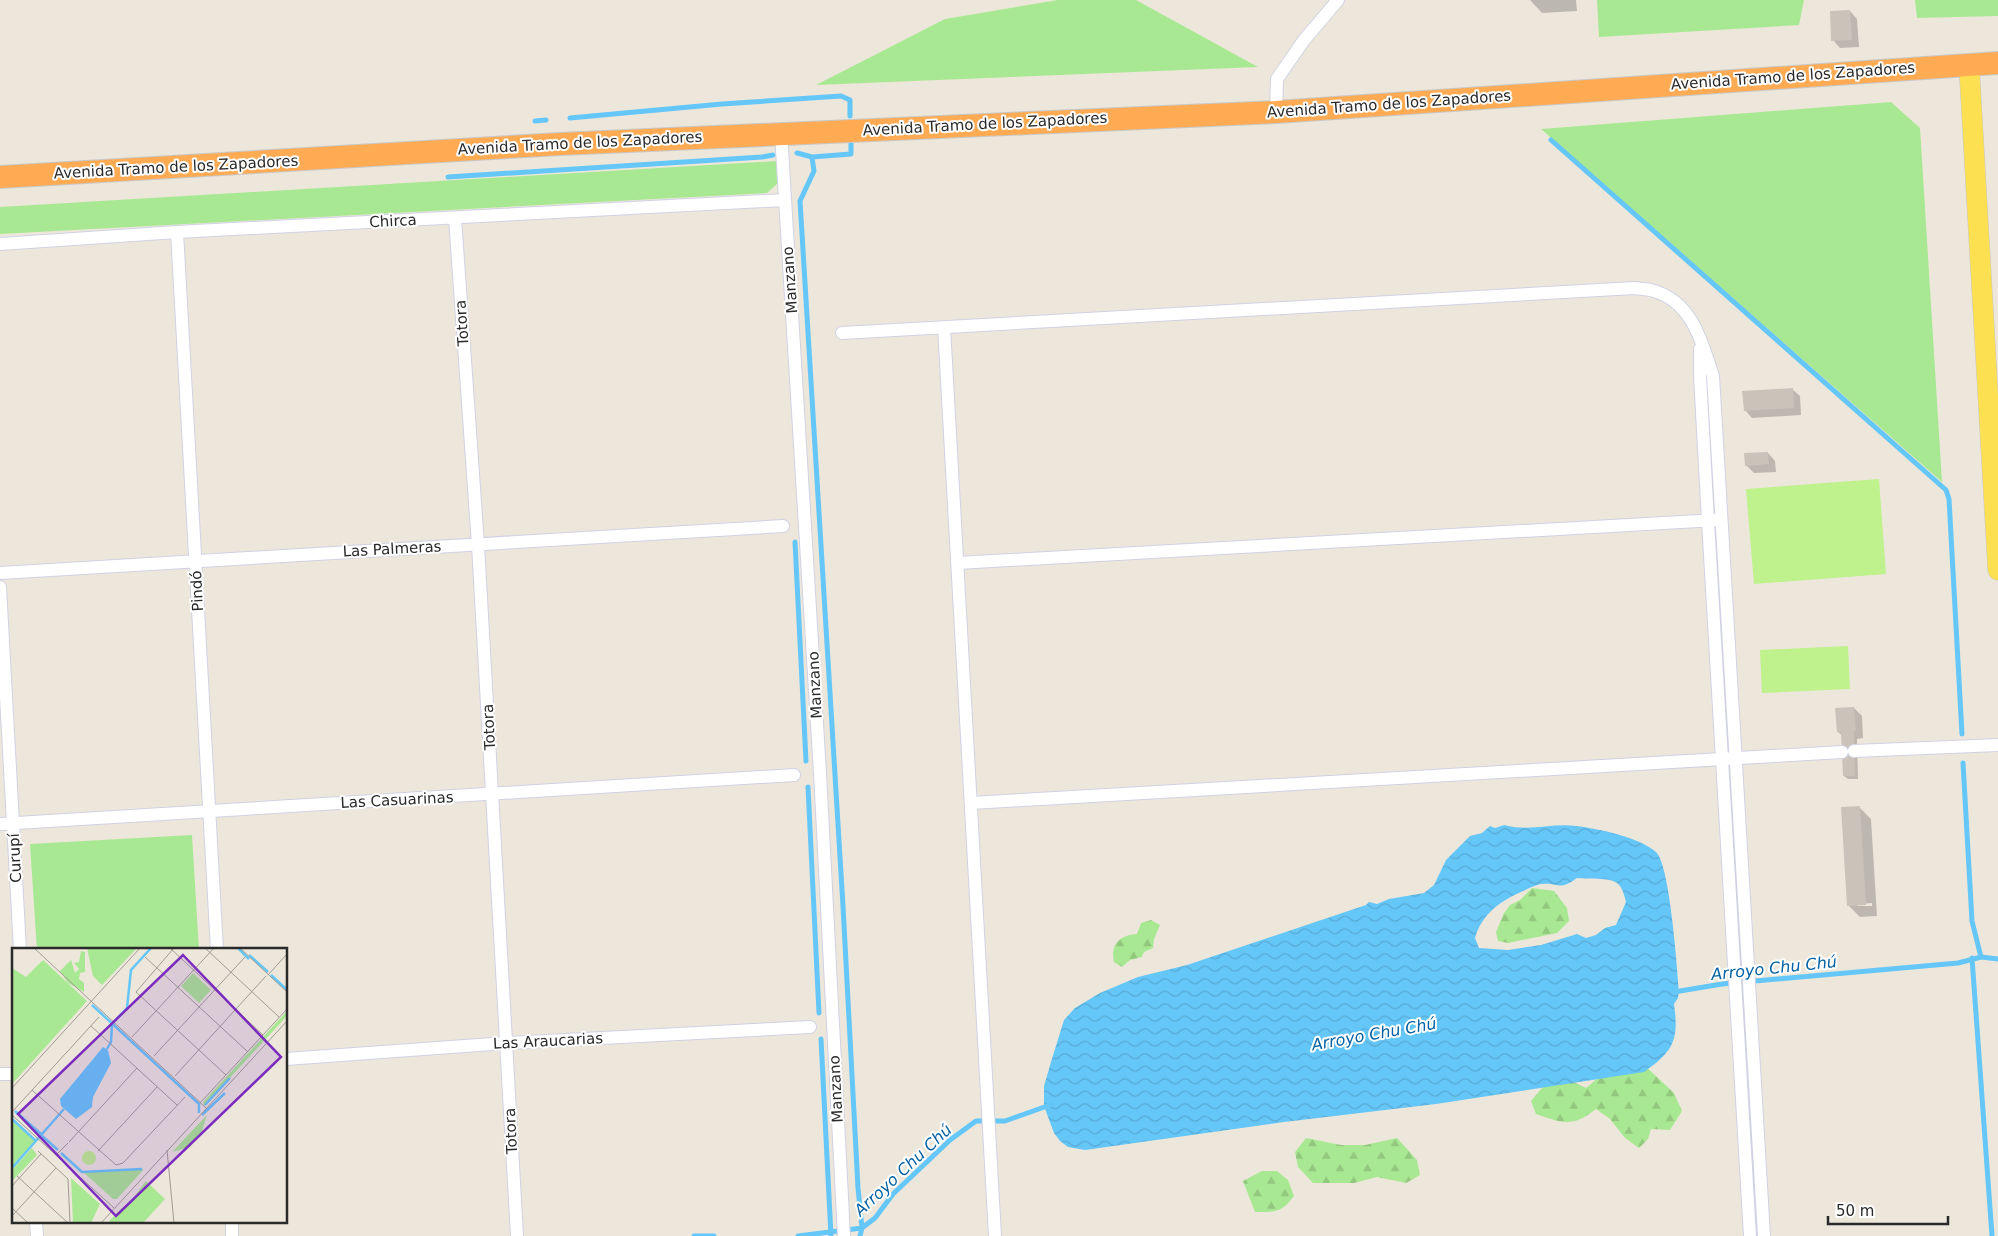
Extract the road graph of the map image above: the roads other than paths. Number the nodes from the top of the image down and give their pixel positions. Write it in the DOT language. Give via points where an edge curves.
graph roads {
  1 [pos="1338,0"];
  2 [pos="1998,62"];
  3 [pos="1969,64"];
  4 [pos="1276,112"];
  5 [pos="781,133"];
  6 [pos="0,177"];
  7 [pos="785,200"];
  8 [pos="455,218"];
  9 [pos="177,232"];
  10 [pos="0,244"];
  11 [pos="944,327"];
  12 [pos="842,333"];
  13 [pos="1714,520"];
  14 [pos="783,526"];
  15 [pos="478,544"];
  16 [pos="195,560"];
  17 [pos="958,563"];
  18 [pos="1998,570"];
  19 [pos="0,573"];
  20 [pos="0,587"];
  21 [pos="1998,745"];
  22 [pos="1728,758"];
  23 [pos="794,775"];
  24 [pos="493,794"];
  25 [pos="971,803"];
  26 [pos="210,811"];
  27 [pos="6,823"];
  28 [pos="20,948"];
  29 [pos="217,948"];
  30 [pos="810,1027"];
  31 [pos="506,1043"];
  32 [pos="288,1059"];
  33 [pos="517,1236"];
  34 [pos="844,1236"];
  35 [pos="995,1236"];
  36 [pos="1750,1236"];
  37 [pos="1764,1236"];
  1 -- 4 [label="street" via="1304,40 1278,79"];
  2 -- 3 [label="highway, Avenida Tramo de los Zapadores"];
  3 -- 4 [label="highway, Avenida Tramo de los Zapadores"];
  3 -- 18 [label="main road"];
  4 -- 5 [label="highway, Avenida Tramo de los Zapadores"];
  5 -- 6 [label="highway, Avenida Tramo de los Zapadores"];
  5 -- 7 [label="street, Manzano"];
  7 -- 8 [label="street, Chirca"];
  7 -- 34 [label="street, Manzano" via="819,753"];
  8 -- 9 [label="street, Chirca"];
  8 -- 15 [label="street, Totora"];
  9 -- 10 [label="street, Chirca"];
  9 -- 16 [label="street, Pindó"];
  11 -- 12 [label="street"];
  11 -- 13 [label="street" via="1634,288 1654,291 1671,299 1690,317 1713,376"];
  11 -- 17 [label="street"];
  13 -- 17 [label="street"];
  13 -- 22 [label="street"];
  14 -- 15 [label="street, Las Palmeras"];
  15 -- 16 [label="street, Las Palmeras"];
  15 -- 24 [label="street, Totora"];
  16 -- 19 [label="street, Las Palmeras"];
  16 -- 26 [label="street, Pindó"];
  17 -- 25 [label="street"];
  20 -- 27 [label="street, Curupí"];
  21 -- 22 [label="street"];
  22 -- 25 [label="street"];
  22 -- 36 [label="street" via="1734,974"];
  22 -- 37 [label="street" via="1748,973"];
  23 -- 24 [label="street, Las Casuarinas"];
  24 -- 26 [label="street, Las Casuarinas"];
  24 -- 31 [label="street, Totora"];
  25 -- 35 [label="street"];
  26 -- 27 [label="street, Las Casuarinas"];
  26 -- 29 [label="street, Pindó"];
  27 -- 28 [label="street, Curupí"];
  30 -- 31 [label="street, Las Araucarias"];
  31 -- 32 [label="street, Las Araucarias"];
  31 -- 33 [label="street, Totora"];
}
